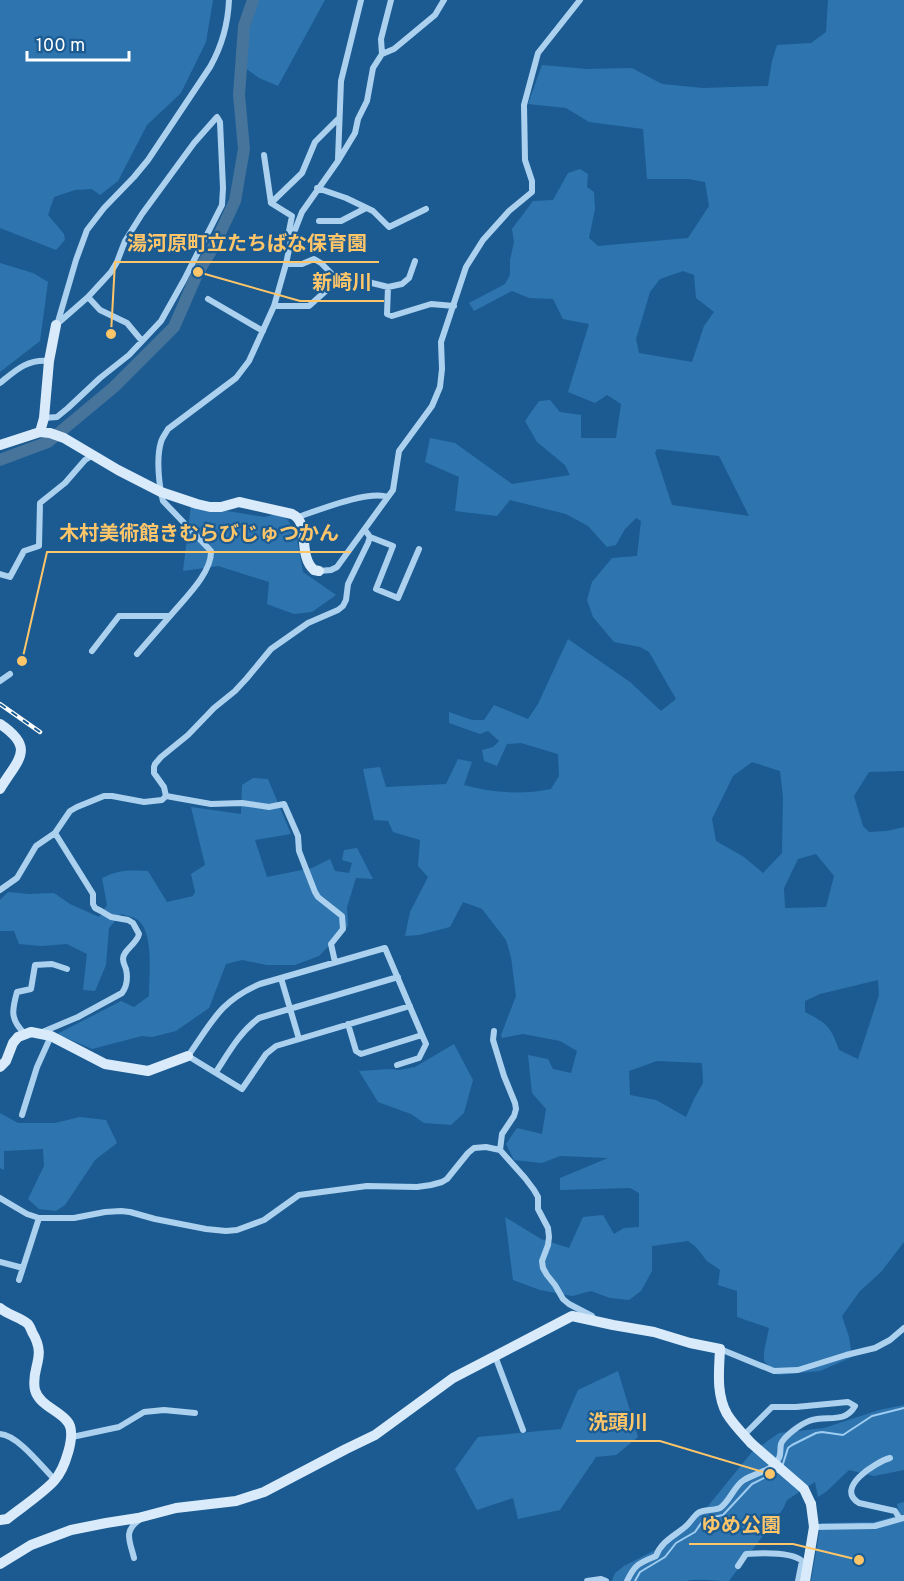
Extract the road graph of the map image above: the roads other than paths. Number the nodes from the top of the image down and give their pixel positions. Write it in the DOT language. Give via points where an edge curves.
graph roads {
  1 [pos="229,0"];
  2 [pos="361,0"];
  3 [pos="391,0"];
  4 [pos="444,0"];
  5 [pos="580,0"];
  6 [pos="382,54"];
  7 [pos="339,118"];
  8 [pos="264,155"];
  9 [pos="338,161"];
  10 [pos="317,188"];
  11 [pos="270,203"];
  12 [pos="366,208"];
  13 [pos="426,209"];
  14 [pos="319,221"];
  15 [pos="291,240"];
  16 [pos="415,261"];
  17 [pos="286,264"];
  18 [pos="339,280"];
  19 [pos="388,287"];
  20 [pos="88,297"];
  21 [pos="208,299"];
  22 [pos="274,306"];
  23 [pos="454,306"];
  24 [pos="57,325"];
  25 [pos="263,331"];
  26 [pos="142,341"];
  27 [pos="50,361"];
  28 [pos="0,383"];
  29 [pos="44,418"];
  30 [pos="45,432"];
  31 [pos="0,445"];
  32 [pos="93,455"];
  33 [pos="161,492"];
  34 [pos="388,497"];
  35 [pos="298,517"];
  36 [pos="365,530"];
  37 [pos="370,537"];
  38 [pos="419,549"];
  39 [pos="319,571"];
  40 [pos="0,574"];
  41 [pos="170,616"];
  42 [pos="92,651"];
  43 [pos="137,654"];
  44 [pos="10,674"];
  45 [pos="0,681"];
  46 [pos="0,724"];
  47 [pos="0,789"];
  48 [pos="166,796"];
  49 [pos="55,833"];
  50 [pos="0,890"];
  51 [pos="335,962"];
  52 [pos="67,969"];
  53 [pos="398,977"];
  54 [pos="281,978"];
  55 [pos="410,1006"];
  56 [pos="290,1008"];
  57 [pos="348,1024"];
  58 [pos="495,1031"];
  59 [pos="24,1033"];
  60 [pos="45,1034"];
  61 [pos="422,1035"];
  62 [pos="299,1039"];
  63 [pos="188,1056"];
  64 [pos="397,1065"];
  65 [pos="0,1067"];
  66 [pos="216,1072"];
  67 [pos="22,1114"];
  68 [pos="500,1150"];
  69 [pos="0,1198"];
  70 [pos="39,1218"];
  71 [pos="0,1262"];
  72 [pos="22,1268"];
  73 [pos="19,1280"];
  74 [pos="0,1308"];
  75 [pos="596,1321"];
  76 [pos="904,1328"];
  77 [pos="720,1349"];
  78 [pos="495,1356"];
  79 [pos="195,1413"];
  80 [pos="523,1430"];
  81 [pos="0,1434"];
  82 [pos="72,1437"];
  83 [pos="748,1439"];
  84 [pos="890,1458"];
  85 [pos="55,1480"];
  86 [pos="138,1518"];
  87 [pos="902,1519"];
  88 [pos="0,1520"];
  89 [pos="814,1527"];
  90 [pos="134,1558"];
  91 [pos="0,1564"];
  92 [pos="738,1566"];
  93 [pos="587,1581"];
  94 [pos="606,1581"];
  95 [pos="627,1581"];
  96 [pos="798,1581"];
  97 [pos="805,1581"];
  1 -- 24 [label="street" via="219,52 210,67 148,160 87,230"];
  2 -- 7 [label="street" via="341,81"];
  3 -- 6 [label="street" via="381,39"];
  4 -- 6 [label="street" via="435,15 394,49"];
  5 -- 23 [label="street" via="538,53 524,105 525,160 532,192 483,240 466,267"];
  6 -- 9 [label="street" via="373,68 367,101 355,133"];
  7 -- 9 [label="street"];
  7 -- 11 [label="street" via="315,142 302,173"];
  8 -- 11 [label="street"];
  9 -- 10 [label="street"];
  10 -- 12 [label="street"];
  10 -- 15 [label="street"];
  11 -- 15 [label="street" via="292,216"];
  12 -- 13 [label="street" via="389,227"];
  12 -- 14 [label="street" via="341,220"];
  15 -- 17 [label="street"];
  16 -- 19 [label="street" via="409,278"];
  17 -- 18 [label="street" via="314,259"];
  17 -- 22 [label="street"];
  18 -- 19 [label="street" via="355,275"];
  18 -- 22 [label="street" via="309,306"];
  19 -- 23 [label="street" via="387,314 392,316 431,304"];
  20 -- 24 [label="street"];
  20 -- 26 [label="street" via="100,310 127,323"];
  20 -- 26 [label="street" via="111,272 124,241 142,214 217,117 222,205 173,301"];
  21 -- 25 [label="street"];
  22 -- 25 [label="street"];
  23 -- 34 [label="street" via="441,342 440,387 432,406 399,451 393,490"];
  24 -- 27 [label="street"];
  25 -- 33 [label="street" via="236,378 168,429 159,456"];
  26 -- 29 [label="street" via="57,417"];
  27 -- 28 [label="street" via="37,360 20,367"];
  27 -- 29 [label="street"];
  29 -- 30 [label="street"];
  30 -- 31 [label="street"];
  30 -- 32 [label="street"];
  32 -- 33 [label="street"];
  32 -- 40 [label="street" via="40,503 39,546 24,551 10,577"];
  33 -- 35 [label="street" via="210,507 239,502"];
  33 -- 41 [label="street" via="163,501 212,555 197,584"];
  34 -- 35 [label="street" via="375,495"];
  34 -- 36 [label="street"];
  35 -- 39 [label="street" via="306,560"];
  36 -- 37 [label="street"];
  36 -- 39 [label="street" via="337,567"];
  37 -- 38 [label="street" via="393,546 376,589 398,598"];
  37 -- 48 [label="street" via="348,584 343,606 308,623 271,649 235,691 155,764 154,773"];
  41 -- 42 [label="street" via="119,616"];
  41 -- 43 [label="street"];
  44 -- 45 [label="street"];
  46 -- 47 [label="street" via="20,741 21,752"];
  48 -- 49 [label="street" via="144,802 104,796 70,811"];
  48 -- 51 [label="street" via="211,804 284,804 315,892 342,916 343,928 331,945"];
  49 -- 50 [label="street" via="36,846 17,878"];
  49 -- 60 [label="street" via="93,894 95,908 134,924 139,934 123,959 127,974 122,993"];
  51 -- 53 [label="street" via="385,948"];
  51 -- 54 [label="street"];
  52 -- 59 [label="street" via="35,964 31,989 17,992 12,1009 15,1024"];
  53 -- 55 [label="street"];
  53 -- 56 [label="street"];
  54 -- 56 [label="street"];
  54 -- 63 [label="street" via="245,990 229,1001"];
  55 -- 57 [label="street"];
  55 -- 61 [label="street"];
  56 -- 62 [label="street"];
  56 -- 66 [label="street" via="259,1018 249,1026"];
  57 -- 61 [label="street" via="356,1051 361,1054"];
  57 -- 62 [label="street"];
  58 -- 68 [label="street" via="493,1040 516,1109 502,1134"];
  59 -- 60 [label="street"];
  59 -- 65 [label="street" via="13,1043"];
  60 -- 63 [label="street" via="105,1064 148,1071"];
  60 -- 67 [label="street"];
  61 -- 64 [label="street" via="426,1044 419,1058"];
  62 -- 66 [label="street" via="272,1048 242,1089"];
  63 -- 66 [label="street"];
  68 -- 70 [label="street" via="474,1148 447,1179 431,1185 367,1186 299,1195 264,1220 237,1230 206,1229 121,1211"];
  68 -- 75 [label="street" via="538,1197 538,1209 549,1237 543,1268 563,1299"];
  69 -- 70 [label="street"];
  70 -- 72 [label="street"];
  71 -- 72 [label="street"];
  72 -- 73 [label="street"];
  74 -- 82 [label="street" via="28,1325 38,1341 36,1392 44,1404 70,1424"];
  75 -- 77 [label="street"];
  75 -- 78 [label="street" via="572,1316"];
  76 -- 77 [label="street" via="875,1348 798,1370 774,1371"];
  77 -- 83 [label="street" via="720,1398 727,1415"];
  78 -- 80 [label="street"];
  78 -- 86 [label="street" via="453,1378 375,1436 264,1492 236,1501 176,1508"];
  79 -- 82 [label="street" via="144,1412 119,1427"];
  81 -- 85 [label="street" via="17,1441"];
  82 -- 85 [label="street"];
  83 -- 89 [label="street, bridge" via="804,1489"];
  83 -- 95 [label="street" via="772,1407 842,1402 855,1406 843,1417 809,1421 795,1430 781,1443 779,1458 769,1468 742,1481 719,1508 699,1512 664,1542 656,1556 638,1564"];
  84 -- 87 [label="street" via="863,1472 852,1491 855,1501 896,1511"];
  85 -- 88 [label="street" via="7,1519"];
  86 -- 90 [label="street" via="129,1532"];
  86 -- 91 [label="street" via="71,1530 31,1545"];
  87 -- 89 [label="street" via="875,1526"];
  89 -- 97 [label="street"];
  92 -- 96 [label="street" via="746,1554 797,1557 802,1561"];
  93 -- 94 [label="street"];
}
